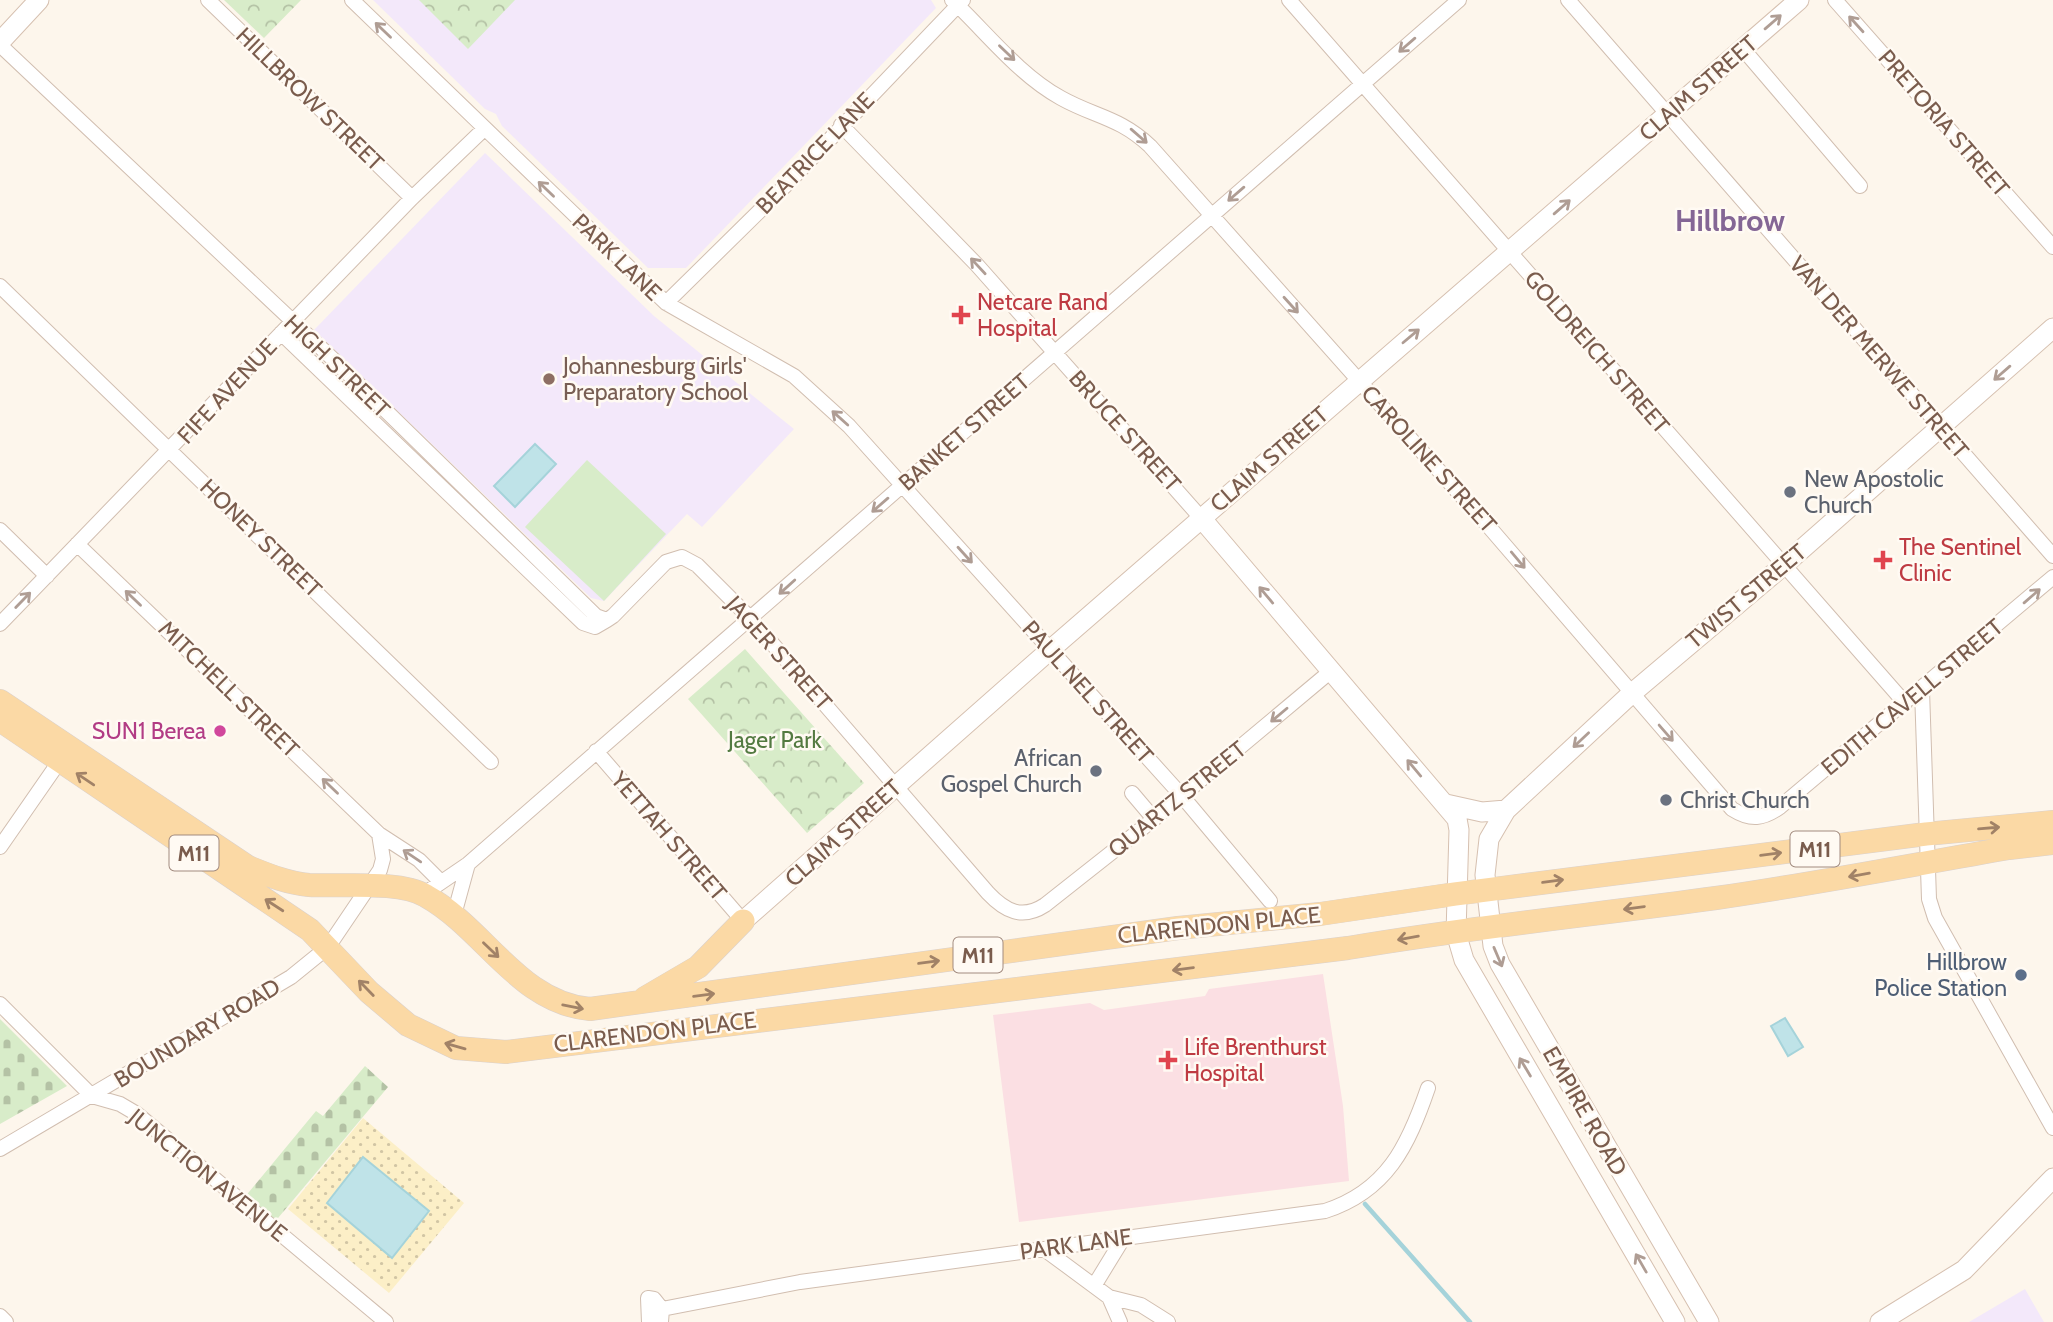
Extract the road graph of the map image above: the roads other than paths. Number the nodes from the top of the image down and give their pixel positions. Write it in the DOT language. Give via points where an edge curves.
graph roads {
  1 [pos="39,0"];
  2 [pos="208,0"];
  3 [pos="352,0"];
  4 [pos="1289,0"];
  5 [pos="1459,0"];
  6 [pos="1568,0"];
  7 [pos="1798,0"];
  8 [pos="1835,0"];
  9 [pos="958,2"];
  10 [pos="0,43"];
  11 [pos="1743,49"];
  12 [pos="1364,83"];
  13 [pos="1667,116"];
  14 [pos="841,125"];
  15 [pos="484,129"];
  16 [pos="1860,186"];
  17 [pos="412,198"];
  18 [pos="1210,216"];
  19 [pos="2053,247"];
  20 [pos="1510,252"];
  21 [pos="0,286"];
  22 [pos="666,303"];
  23 [pos="287,328"];
  24 [pos="2053,328"];
  25 [pos="1055,353"];
  26 [pos="1359,380"];
  27 [pos="1941,427"];
  28 [pos="170,451"];
  29 [pos="903,486"];
  30 [pos="1202,519"];
  31 [pos="0,530"];
  32 [pos="77,544"];
  33 [pos="2053,556"];
  34 [pos="675,558"];
  35 [pos="1785,564"];
  36 [pos="47,576"];
  37 [pos="2053,577"];
  38 [pos="751,619"];
  39 [pos="0,624"];
  40 [pos="1050,650"];
  41 [pos="1331,671"];
  42 [pos="1922,690"];
  43 [pos="1631,694"];
  44 [pos="0,701"];
  45 [pos="1905,704"];
  46 [pos="0,720"];
  47 [pos="0,733"];
  48 [pos="596,751"];
  49 [pos="50,756"];
  50 [pos="491,762"];
  51 [pos="897,785"];
  52 [pos="1132,793"];
  53 [pos="1182,796"];
  54 [pos="1446,804"];
  55 [pos="1506,810"];
  56 [pos="1769,814"];
  57 [pos="1154,820"];
  58 [pos="2053,822"];
  59 [pos="379,834"];
  60 [pos="1926,834"];
  61 [pos="2053,843"];
  62 [pos="0,847"];
  63 [pos="1926,863"];
  64 [pos="468,864"];
  65 [pos="369,888"];
  66 [pos="432,888"];
  67 [pos="1486,890"];
  68 [pos="1455,894"];
  69 [pos="1270,901"];
  70 [pos="1016,913"];
  71 [pos="454,915"];
  72 [pos="743,922"];
  73 [pos="1491,929"];
  74 [pos="1456,933"];
  75 [pos="328,947"];
  76 [pos="0,1004"];
  77 [pos="636,1004"];
  78 [pos="1428,1088"];
  79 [pos="92,1096"];
  80 [pos="2053,1128"];
  81 [pos="0,1149"];
  82 [pos="2053,1178"];
  83 [pos="1124,1237"];
  84 [pos="1044,1249"];
  85 [pos="1094,1286"];
  86 [pos="1109,1297"];
  87 [pos="662,1315"];
  88 [pos="0,1317"];
  89 [pos="6,1322"];
  90 [pos="386,1322"];
  91 [pos="649,1322"];
  92 [pos="1120,1322"];
  93 [pos="1168,1322"];
  94 [pos="1675,1322"];
  95 [pos="1710,1322"];
  96 [pos="1880,1322"];
  1 -- 10 [label="street"];
  2 -- 17 [label="street, HILLBROW STREET"];
  15 -- 3 [label="street, PARK LANE, one-way"];
  4 -- 12 [label="street, GOLDREICH STREET"];
  5 -- 12 [label="street, BANKET STREET, one-way"];
  6 -- 13 [label="street, VAN DER MERWE STREET"];
  11 -- 7 [label="street, CLAIM STREET, one-way"];
  19 -- 8 [label="street, PRETORIA STREET, one-way"];
  9 -- 14 [label="street, BEATRICE LANE"];
  9 -- 18 [label="street, CAROLINE STREET, one-way" via="1035,80 1135,131"];
  10 -- 23 [label="street, HIGH STREET"];
  11 -- 13 [label="street, CLAIM STREET"];
  11 -- 16 [label="street"];
  12 -- 18 [label="street, BANKET STREET, one-way"];
  12 -- 20 [label="street, GOLDREICH STREET"];
  20 -- 13 [label="street, CLAIM STREET, one-way"];
  13 -- 27 [label="street, VAN DER MERWE STREET"];
  14 -- 22 [label="street, BEATRICE LANE"];
  25 -- 14 [label="street, BRUCE STREET, one-way"];
  15 -- 17 [label="street, FIFE AVENUE"];
  22 -- 15 [label="street, PARK LANE, one-way"];
  17 -- 23 [label="street, FIFE AVENUE"];
  18 -- 25 [label="street, BANKET STREET"];
  18 -- 26 [label="street, CAROLINE STREET, one-way"];
  26 -- 20 [label="street, CLAIM STREET, one-way"];
  20 -- 35 [label="street, GOLDREICH STREET"];
  21 -- 28 [label="street, HONEY STREET"];
  29 -- 22 [label="street, PARK LANE, one-way" via="849,426 794,376"];
  23 -- 28 [label="street, FIFE AVENUE"];
  23 -- 34 [label="street, HIGH STREET" via="596,617 607,620"];
  24 -- 27 [label="street, TWIST STREET, one-way"];
  25 -- 29 [label="street, BANKET STREET"];
  25 -- 30 [label="street, BRUCE STREET"];
  26 -- 30 [label="street, CLAIM STREET"];
  26 -- 43 [label="street, CAROLINE STREET, one-way"];
  27 -- 33 [label="street, VAN DER MERWE STREET"];
  27 -- 35 [label="street, TWIST STREET"];
  28 -- 32 [label="street, FIFE AVENUE"];
  28 -- 50 [label="street, HONEY STREET"];
  29 -- 38 [label="street, BANKET STREET, one-way"];
  29 -- 40 [label="street, PAUL NEL STREET, one-way"];
  30 -- 40 [label="street, CLAIM STREET"];
  41 -- 30 [label="street, BRUCE STREET, one-way"];
  31 -- 36 [label="street"];
  32 -- 36 [label="street, FIFE AVENUE"];
  59 -- 32 [label="street, MITCHELL STREET, one-way"];
  34 -- 38 [label="street, JAGER STREET" via="697,565"];
  35 -- 43 [label="street, TWIST STREET"];
  35 -- 45 [label="street, GOLDREICH STREET"];
  39 -- 36 [label="street, FIFE AVENUE, one-way"];
  42 -- 37 [label="street, EDITH CAVELL STREET, one-way"];
  38 -- 48 [label="street, BANKET STREET"];
  38 -- 51 [label="street, JAGER STREET"];
  40 -- 51 [label="street, CLAIM STREET"];
  40 -- 53 [label="street, PAUL NEL STREET"];
  41 -- 53 [label="street, QUARTZ STREET, one-way"];
  54 -- 41 [label="street, BRUCE STREET, one-way"];
  42 -- 45 [label="street, EDITH CAVELL STREET"];
  42 -- 60 [label="street"];
  43 -- 55 [label="street, TWIST STREET, one-way"];
  43 -- 56 [label="street, CAROLINE STREET, one-way" via="1732,809 1751,818"];
  44 -- 65 [label="main road, M11" via="248,867 291,882"];
  45 -- 56 [label="street, EDITH CAVELL STREET"];
  46 -- 49 [label="main road, M11"];
  47 -- 49 [label="street"];
  48 -- 64 [label="street, BANKET STREET"];
  48 -- 72 [label="street, YETTAH STREET"];
  49 -- 62 [label="street"];
  75 -- 49 [label="main road, M11, one-way" via="284,912"];
  51 -- 70 [label="street, JAGER STREET" via="998,904"];
  51 -- 72 [label="street, CLAIM STREET"];
  52 -- 57 [label="street"];
  53 -- 57 [label="street, QUARTZ STREET"];
  53 -- 69 [label="street, PAUL NEL STREET"];
  54 -- 55 [label="street" via="1482,812"];
  54 -- 68 [label="street, BRUCE STREET" via="1459,830"];
  55 -- 67 [label="street, TWIST STREET" via="1489,839"];
  57 -- 70 [label="street, QUARTZ STREET" via="1045,905 1028,914"];
  60 -- 58 [label="main road, CLARENDON PLACE / M11, one-way"];
  59 -- 65 [label="street" via="383,859"];
  66 -- 59 [label="street, MITCHELL STREET, one-way" via="419,860"];
  60 -- 63 [label="street"];
  67 -- 60 [label="main road, CLARENDON PLACE / M11, one-way"];
  61 -- 63 [label="main road, CLARENDON PLACE"];
  63 -- 73 [label="main road, CLARENDON PLACE, one-way"];
  63 -- 80 [label="street" via="1935,918"];
  64 -- 66 [label="street, BANKET STREET"];
  64 -- 71 [label="street"];
  65 -- 66 [label="main road, M11"];
  65 -- 75 [label="street, BOUNDARY ROAD"];
  66 -- 71 [label="main road, CLARENDON PLACE / M11"];
  67 -- 68 [label="main road, CLARENDON PLACE / M11"];
  67 -- 73 [label="street, EMPIRE ROAD"];
  68 -- 74 [label="street, EMPIRE ROAD"];
  77 -- 68 [label="main road, CLARENDON PLACE / M11, one-way"];
  71 -- 77 [label="main road, CLARENDON PLACE / M11, one-way" via="531,987 556,1003 590,1010"];
  72 -- 77 [label="main road" via="698,967"];
  73 -- 74 [label="main road, CLARENDON PLACE"];
  73 -- 95 [label="street, EMPIRE ROAD, one-way" via="1500,964"];
  74 -- 75 [label="main road, CLARENDON PLACE / M11, one-way" via="506,1052 456,1048 408,1025 369,992"];
  94 -- 74 [label="street, EMPIRE ROAD, one-way" via="1483,996"];
  75 -- 79 [label="street, BOUNDARY ROAD" via="275,988"];
  76 -- 79 [label="street, JUNCTION AVENUE"];
  78 -- 83 [label="street, PARK LANE" via="1413,1133 1395,1162 1380,1179 1341,1206"];
  79 -- 81 [label="street, BOUNDARY ROAD"];
  79 -- 90 [label="street, JUNCTION AVENUE" via="137,1114"];
  82 -- 96 [label="street" via="1964,1270"];
  83 -- 84 [label="street, PARK LANE"];
  83 -- 85 [label="street"];
  84 -- 85 [label="street"];
  84 -- 87 [label="street, PARK LANE" via="778,1286"];
  85 -- 86 [label="street"];
  86 -- 92 [label="street"];
  86 -- 93 [label="street" via="1141,1306"];
  87 -- 91 [label="street, PARK LANE" via="654,1299 648,1298"];
  88 -- 89 [label="street"];
}
